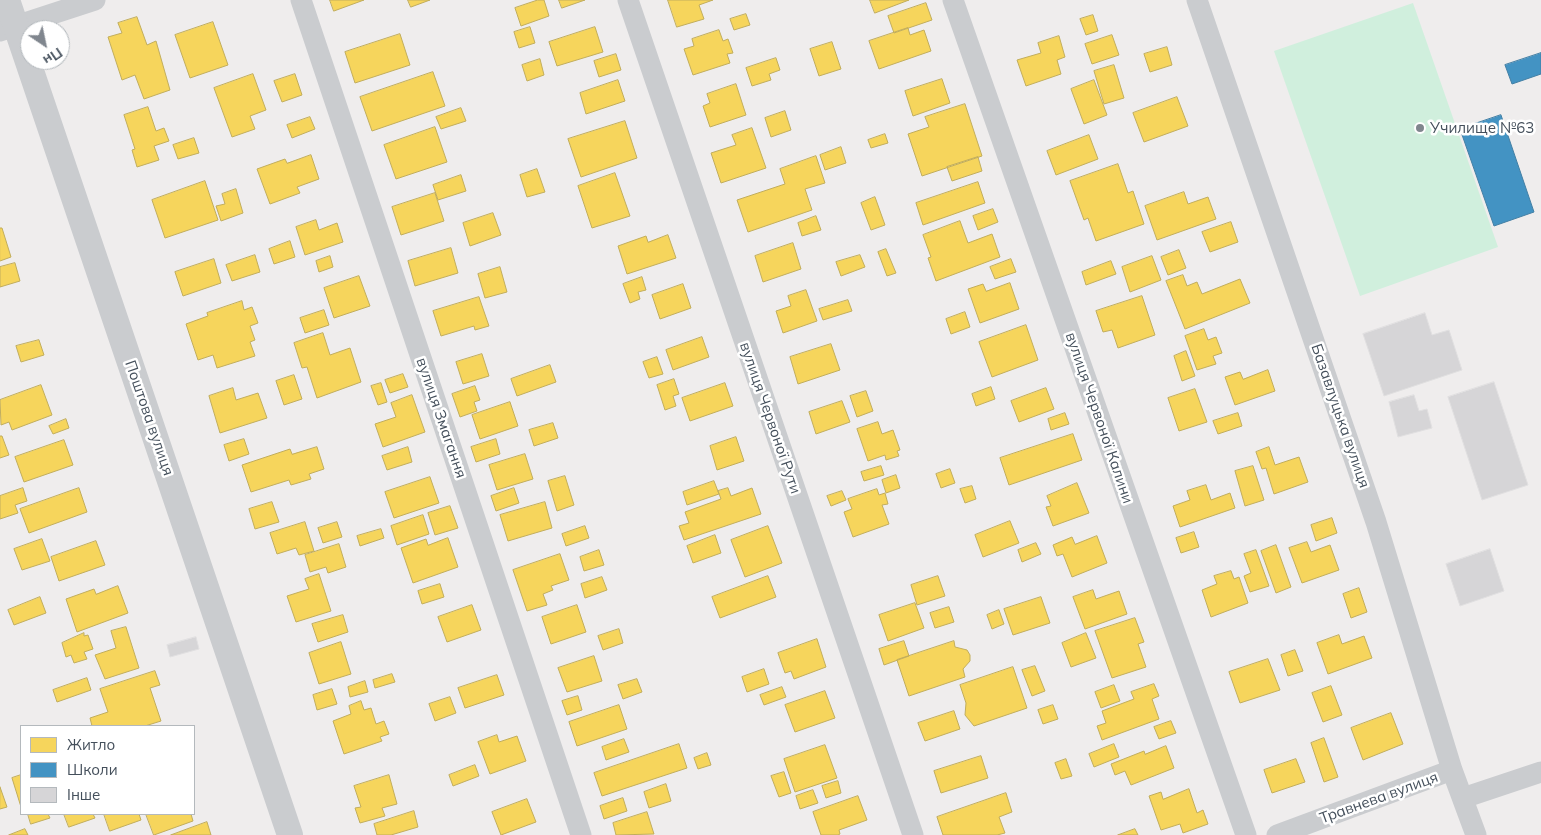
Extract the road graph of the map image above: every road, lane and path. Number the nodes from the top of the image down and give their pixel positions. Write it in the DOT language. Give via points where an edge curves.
graph roads {
  1 [pos="7,0"];
  2 [pos="95,0"];
  3 [pos="301,0"];
  4 [pos="628,0"];
  5 [pos="953,0"];
  6 [pos="1197,0"];
  7 [pos="8,28"];
  8 [pos="1452,770"];
  9 [pos="1541,772"];
  10 [pos="1463,798"];
  11 [pos="290,835"];
  12 [pos="581,835"];
  13 [pos="913,835"];
  14 [pos="1246,835"];
  15 [pos="1278,835"];
  16 [pos="1476,835"];
  1 -- 7 [label="street, Поштова вулиця"];
  2 -- 7 [label="street"];
  3 -- 12 [label="street, вулиця Змагання"];
  4 -- 13 [label="street, вулиця Червоної Рути"];
  5 -- 14 [label="street, вулиця Червоної Калини"];
  6 -- 8 [label="street, Базавлуцька вулиця" via="1376,522"];
  7 -- 11 [label="street, Поштова вулиця"];
  8 -- 10 [label="street, Базавлуцька вулиця"];
  8 -- 15 [label="street, Травнева вулиця"];
  9 -- 10 [label="street"];
  10 -- 16 [label="street, Базавлуцька вулиця"];
}
